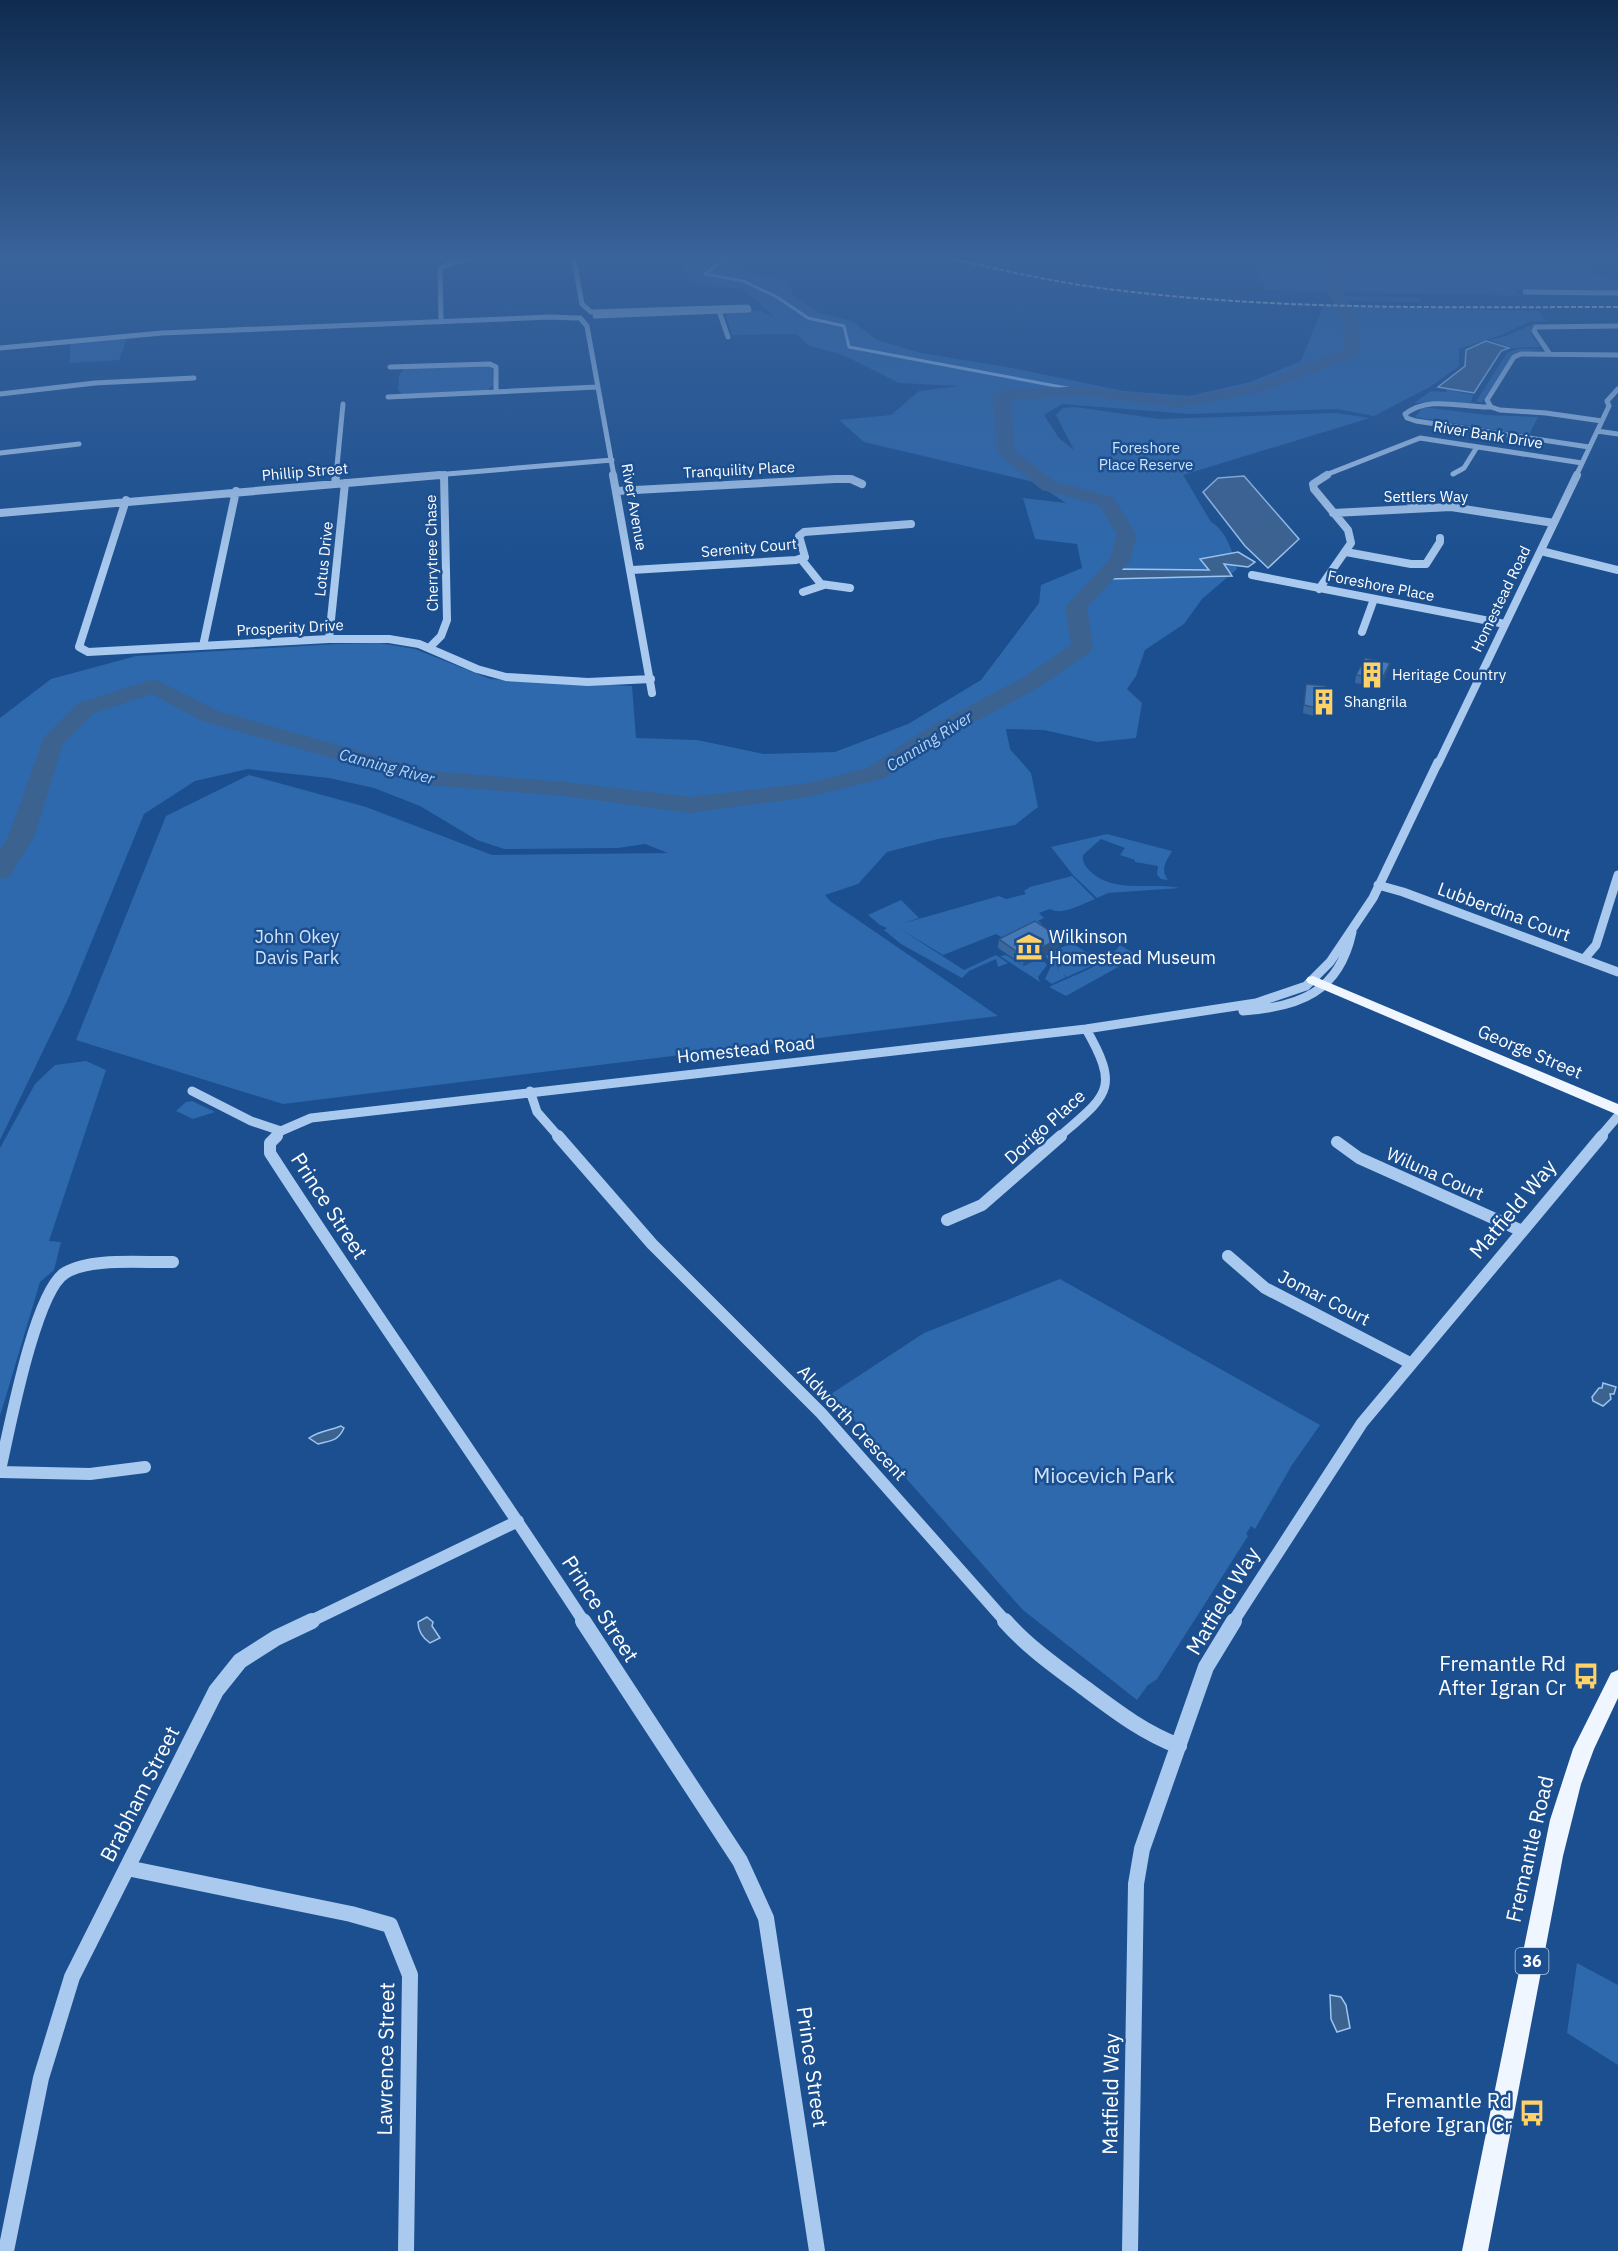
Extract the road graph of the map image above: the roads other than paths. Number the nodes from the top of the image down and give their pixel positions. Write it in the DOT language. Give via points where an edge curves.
graph roads {
  1 [pos="592,359"];
  2 [pos="1513,359"];
  3 [pos="390,367"];
  4 [pos="194,378"];
  5 [pos="597,387"];
  6 [pos="1618,389"];
  7 [pos="496,392"];
  8 [pos="0,394"];
  9 [pos="388,397"];
  10 [pos="1618,397"];
  11 [pos="343,404"];
  12 [pos="1609,406"];
  13 [pos="1491,407"];
  14 [pos="1602,421"];
  15 [pos="1597,431"];
  16 [pos="1618,434"];
  17 [pos="79,444"];
  18 [pos="1478,447"];
  19 [pos="1589,447"];
  20 [pos="0,453"];
  21 [pos="612,460"];
  22 [pos="1582,463"];
  23 [pos="1453,474"];
  24 [pos="444,475"];
  25 [pos="345,483"];
  26 [pos="335,484"];
  27 [pos="862,484"];
  28 [pos="236,491"];
  29 [pos="617,491"];
  30 [pos="1403,494"];
  31 [pos="126,500"];
  32 [pos="1416,508"];
  33 [pos="0,513"];
  34 [pos="1333,513"];
  35 [pos="1554,523"];
  36 [pos="911,524"];
  37 [pos="1440,538"];
  38 [pos="1541,551"];
  39 [pos="1346,552"];
  40 [pos="801,559"];
  41 [pos="632,570"];
  42 [pos="1618,570"];
  43 [pos="1252,575"];
  44 [pos="824,585"];
  45 [pos="850,588"];
  46 [pos="1319,588"];
  47 [pos="803,592"];
  48 [pos="1374,599"];
  49 [pos="1505,624"];
  50 [pos="443,630"];
  51 [pos="1362,632"];
  52 [pos="329,639"];
  53 [pos="419,644"];
  54 [pos="203,646"];
  55 [pos="430,647"];
  56 [pos="651,679"];
  57 [pos="652,693"];
  58 [pos="1618,875"];
  59 [pos="1378,885"];
  60 [pos="1352,932"];
  61 [pos="1584,959"];
  62 [pos="1618,972"];
  63 [pos="1316,986"];
  64 [pos="1086,1029"];
  65 [pos="192,1091"];
  66 [pos="530,1091"];
  67 [pos="1618,1110"];
  68 [pos="1618,1116"];
  69 [pos="281,1131"];
  70 [pos="1337,1142"];
  71 [pos="947,1220"];
  72 [pos="1522,1231"];
  73 [pos="1228,1256"];
  74 [pos="173,1262"];
  75 [pos="1410,1363"];
  76 [pos="145,1467"];
  77 [pos="0,1471"];
  78 [pos="518,1521"];
  79 [pos="1618,1680"];
  80 [pos="1179,1746"];
  81 [pos="127,1868"];
  82 [pos="6,2251"];
  83 [pos="406,2251"];
  84 [pos="818,2251"];
  85 [pos="1130,2251"];
  86 [pos="1475,2251"];
  1 -- 5 [label="street, River Avenue"];
  2 -- 13 [label="street" via="1487,400"];
  3 -- 7 [label="street" via="490,364 496,367"];
  4 -- 8 [label="street"];
  5 -- 7 [label="street"];
  5 -- 21 [label="street, River Avenue"];
  6 -- 12 [label="street, Homestead Road" via="1607,401"];
  7 -- 9 [label="street"];
  10 -- 12 [label="street, Homestead Road"];
  11 -- 26 [label="street"];
  12 -- 14 [label="street, Homestead Road"];
  13 -- 14 [label="street"];
  13 -- 19 [label="street" via="1422,403 1405,414 1407,418"];
  14 -- 15 [label="street, Homestead Road"];
  15 -- 16 [label="street"];
  15 -- 19 [label="street, Homestead Road"];
  17 -- 20 [label="street"];
  18 -- 22 [label="street, River Bank Drive"];
  18 -- 23 [label="street" via="1464,468"];
  18 -- 34 [label="street, River Bank Drive" via="1415,439 1324,476 1316,480 1314,489"];
  19 -- 22 [label="street, Homestead Road"];
  21 -- 24 [label="street, Phillip Street"];
  21 -- 29 [label="street, River Avenue"];
  22 -- 35 [label="street, Homestead Road"];
  24 -- 25 [label="street, Phillip Street"];
  24 -- 50 [label="street, Cherrytree Chase" via="447,620"];
  25 -- 26 [label="street, Phillip Street"];
  25 -- 52 [label="street, Lotus Drive"];
  26 -- 28 [label="street, Phillip Street"];
  27 -- 29 [label="street, Tranquility Place" via="835,479"];
  28 -- 31 [label="street, Phillip Street"];
  28 -- 54 [label="street"];
  29 -- 41 [label="street, River Avenue"];
  30 -- 32 [label="street"];
  31 -- 33 [label="street, Phillip Street"];
  31 -- 54 [label="street, Prosperity Drive" via="79,647 96,653"];
  32 -- 34 [label="street, Settlers Way"];
  32 -- 35 [label="street, Settlers Way" via="1460,508"];
  34 -- 39 [label="street, River Bank Drive" via="1351,536"];
  35 -- 38 [label="street, Homestead Road"];
  36 -- 40 [label="street, Serenity Court" via="804,532 799,536 806,554"];
  37 -- 39 [label="street" via="1425,564"];
  38 -- 42 [label="street"];
  38 -- 49 [label="street, Homestead Road"];
  39 -- 46 [label="street"];
  40 -- 41 [label="street, Serenity Court"];
  40 -- 44 [label="street" via="809,565 816,581"];
  41 -- 56 [label="street, River Avenue"];
  43 -- 46 [label="street, Foreshore Place"];
  44 -- 45 [label="street"];
  44 -- 47 [label="street"];
  46 -- 48 [label="street, Foreshore Place"];
  48 -- 49 [label="street, Foreshore Place"];
  48 -- 51 [label="street"];
  49 -- 59 [label="street, Homestead Road"];
  50 -- 53 [label="street, Cherrytree Chase"];
  50 -- 55 [label="street, Cherrytree Chase"];
  52 -- 53 [label="street, Prosperity Drive" via="388,639"];
  52 -- 54 [label="street, Prosperity Drive"];
  53 -- 55 [label="street, Prosperity Drive"];
  55 -- 56 [label="street, Prosperity Drive" via="477,669 506,676 588,682"];
  56 -- 57 [label="street, River Avenue"];
  58 -- 61 [label="street" via="1596,945"];
  59 -- 60 [label="street, Homestead Road"];
  59 -- 61 [label="street, Lubberdina Court"];
  60 -- 63 [label="street, Homestead Road"];
  60 -- 63 [label="street, Homestead Road" via="1350,950 1334,978"];
  61 -- 62 [label="street, Lubberdina Court"];
  63 -- 64 [label="street, Homestead Road" via="1285,1006 1260,1011 1218,1010"];
  63 -- 67 [label="main road, George Street"];
  64 -- 66 [label="street, Homestead Road"];
  64 -- 71 [label="street, Dorigo Place" via="1106,1070 1106,1090 1100,1101 981,1205"];
  65 -- 69 [label="street" via="251,1121"];
  66 -- 69 [label="street, Homestead Road" via="310,1118"];
  66 -- 80 [label="street, Aldworth Crescent" via="537,1112 652,1244 821,1413 1013,1630 1131,1723"];
  68 -- 72 [label="street, Matfield Way"];
  69 -- 78 [label="street, Prince Street" via="270,1143 270,1153 354,1284"];
  70 -- 72 [label="street, Wiluna Court" via="1359,1158"];
  72 -- 75 [label="street, Matfield Way"];
  73 -- 75 [label="street, Jomar Court" via="1265,1288"];
  74 -- 77 [label="street" via="90,1264 64,1273 48,1291 36,1322"];
  75 -- 80 [label="street, Matfield Way" via="1362,1423 1216,1649"];
  76 -- 77 [label="street" via="90,1474"];
  78 -- 81 [label="street, Brabham Street" via="276,1638 240,1661 216,1691"];
  78 -- 84 [label="street, Prince Street" via="740,1861 766,1918"];
  79 -- 86 [label="main road, Fremantle Road / 36" via="1594,1722 1572,1776 1552,1854"];
  80 -- 85 [label="street, Matfield Way" via="1142,1849 1136,1884"];
  81 -- 82 [label="street, Brabham Street" via="72,1977 56,2020"];
  81 -- 83 [label="street, Lawrence Street" via="390,1925 410,1975"];
}
